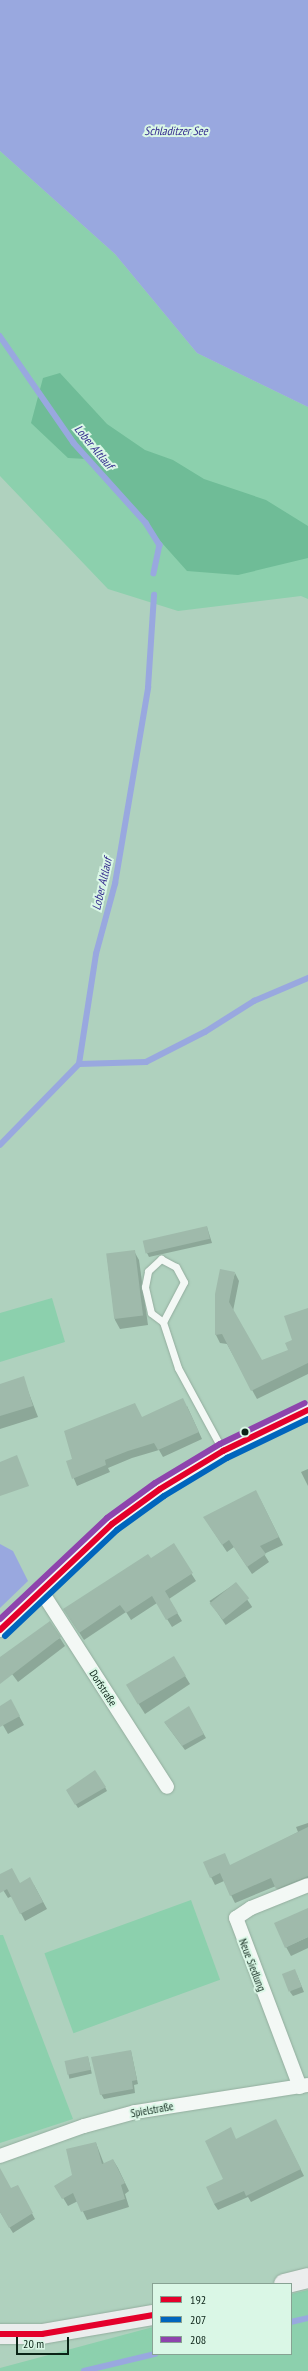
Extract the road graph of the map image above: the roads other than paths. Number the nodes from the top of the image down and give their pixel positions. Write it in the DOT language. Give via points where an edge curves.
graph roads {
  1 [pos="163,1322"];
  2 [pos="308,1410"];
  3 [pos="224,1451"];
  4 [pos="40,1589"];
  5 [pos="0,1630"];
  6 [pos="167,1787"];
  7 [pos="308,1885"];
  8 [pos="304,2086"];
  9 [pos="0,2156"];
  10 [pos="308,2278"];
  11 [pos="288,2283"];
  12 [pos="152,2315"];
  13 [pos="0,2334"];
  1 -- 1 [label="lane" via="184,1282 176,1267 161,1259 148,1270 145,1287 151,1313"];
  1 -- 3 [label="lane" via="178,1368"];
  2 -- 3 [label="street"];
  3 -- 4 [label="street" via="160,1489 112,1524"];
  4 -- 5 [label="street"];
  4 -- 6 [label="street, Dorfstraße"];
  7 -- 8 [label="street, Neue Siedlung" via="251,1908 236,1918"];
  8 -- 9 [label="street, Spielstraße" via="135,2112 84,2126"];
  10 -- 11 [label="main road"];
  12 -- 13 [label="main road" via="42,2334"];
}
